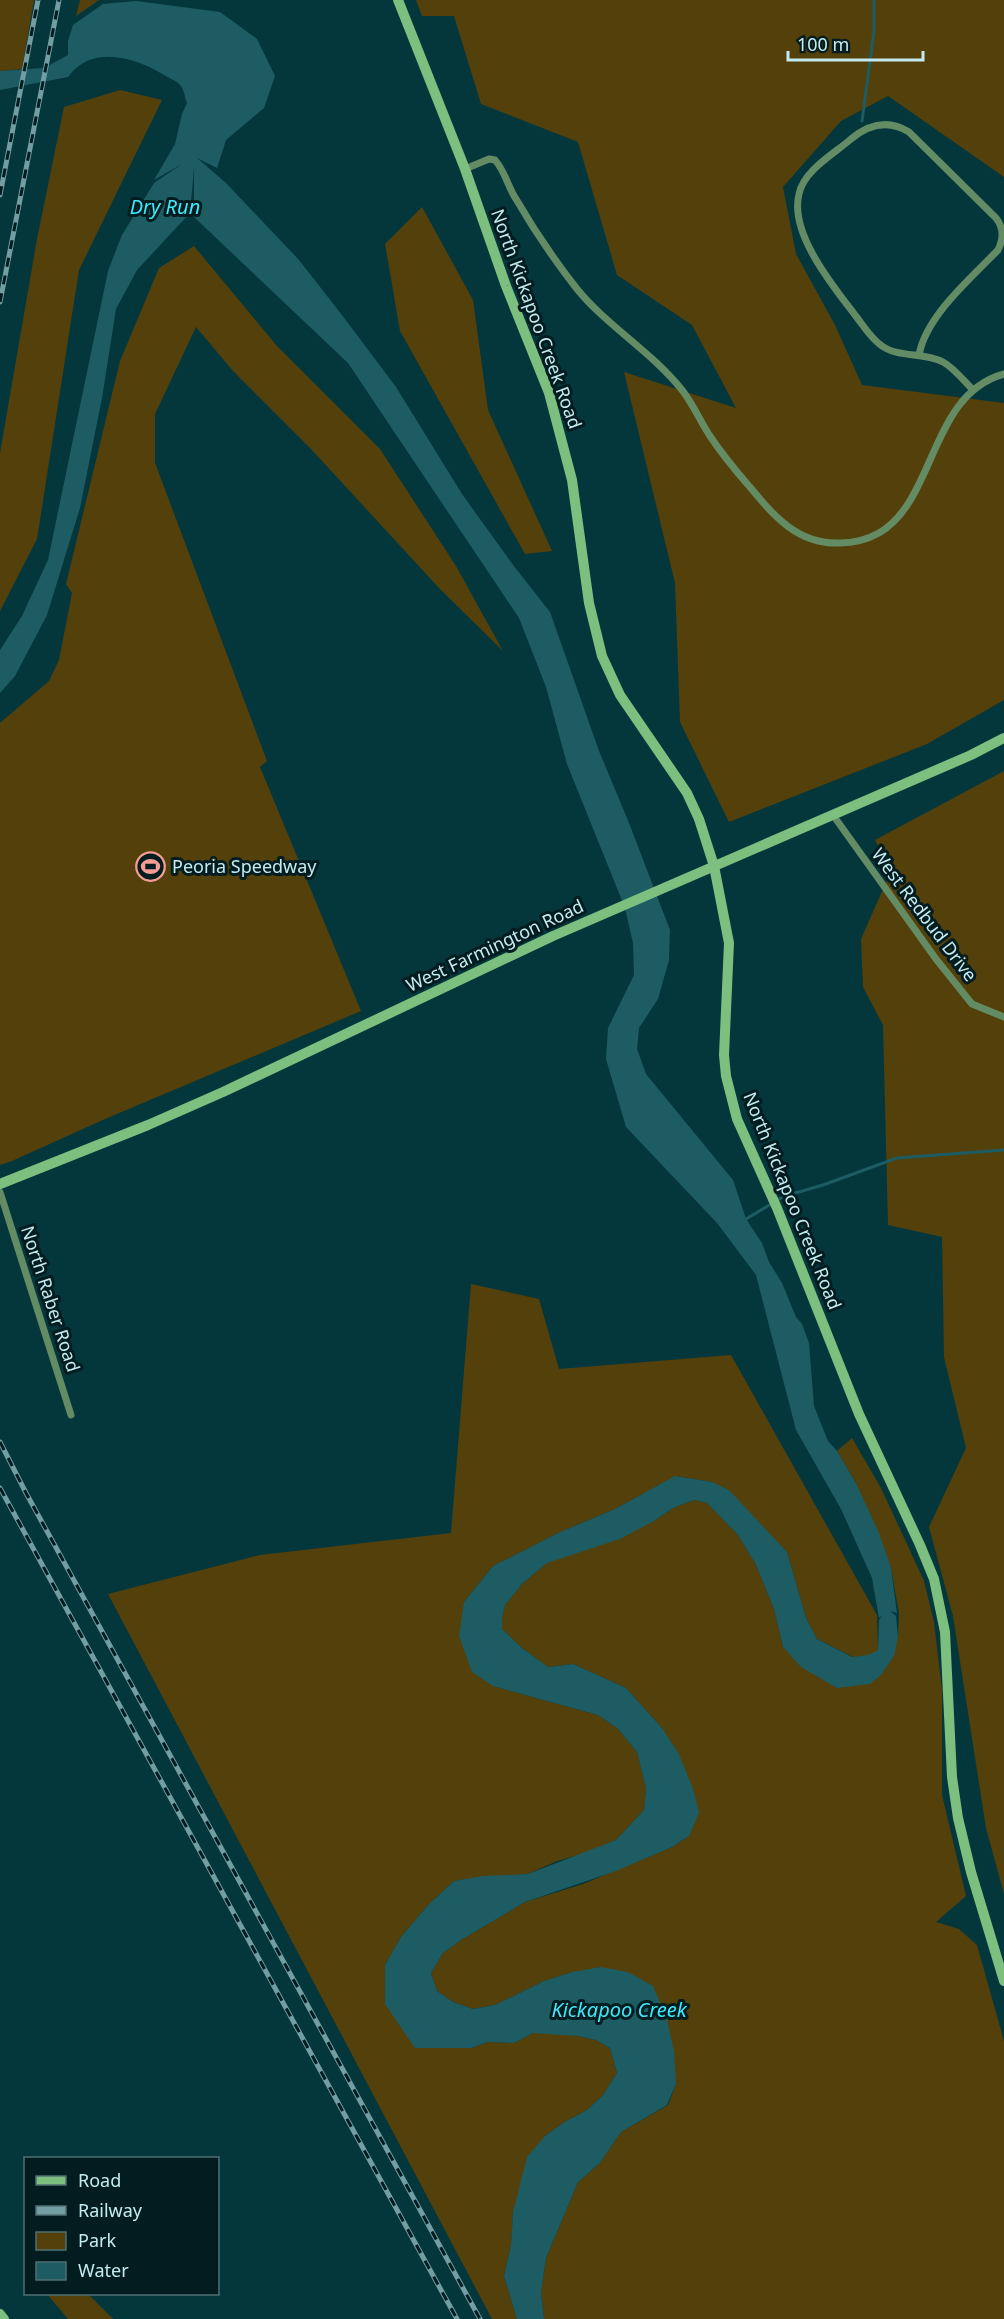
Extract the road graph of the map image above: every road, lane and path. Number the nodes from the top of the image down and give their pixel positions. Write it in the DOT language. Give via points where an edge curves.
graph roads {
  1 [pos="398,0"];
  2 [pos="465,169"];
  3 [pos="919,355"];
  4 [pos="1004,374"];
  5 [pos="973,390"];
  6 [pos="1004,738"];
  7 [pos="833,815"];
  8 [pos="714,867"];
  9 [pos="1004,1017"];
  10 [pos="0,1184"];
  11 [pos="0,1192"];
  12 [pos="71,1415"];
  13 [pos="1004,1981"];
  14 [pos="0,2314"];
  15 [pos="4,2319"];
  1 -- 2 [label="main road, North Kickapoo Creek Road"];
  2 -- 5 [label="street" via="495,160 528,220 578,290 681,388 724,457 779,520 805,538 847,543 879,533 893,523 911,497 952,416"];
  2 -- 8 [label="main road, North Kickapoo Creek Road" via="557,418 572,480 592,623 602,656 620,695 690,799"];
  3 -- 3 [label="street" via="889,350 873,338 820,268 799,217 798,195 807,177 861,131 881,124 900,126 909,132 996,218 1004,233 998,249 933,321"];
  3 -- 5 [label="street" via="948,365"];
  4 -- 5 [label="street"];
  6 -- 7 [label="main road, West Farmington Road"];
  7 -- 8 [label="main road, West Farmington Road"];
  7 -- 9 [label="street, West Redbud Drive" via="972,1004"];
  8 -- 10 [label="main road, West Farmington Road" via="553,936 223,1092"];
  8 -- 13 [label="main road, North Kickapoo Creek Road" via="729,943 724,1030 726,1076 738,1119 859,1413 933,1579 945,1632 952,1777 958,1818"];
  11 -- 12 [label="street, North Raber Road"];
  14 -- 15 [label="main road"];
}
